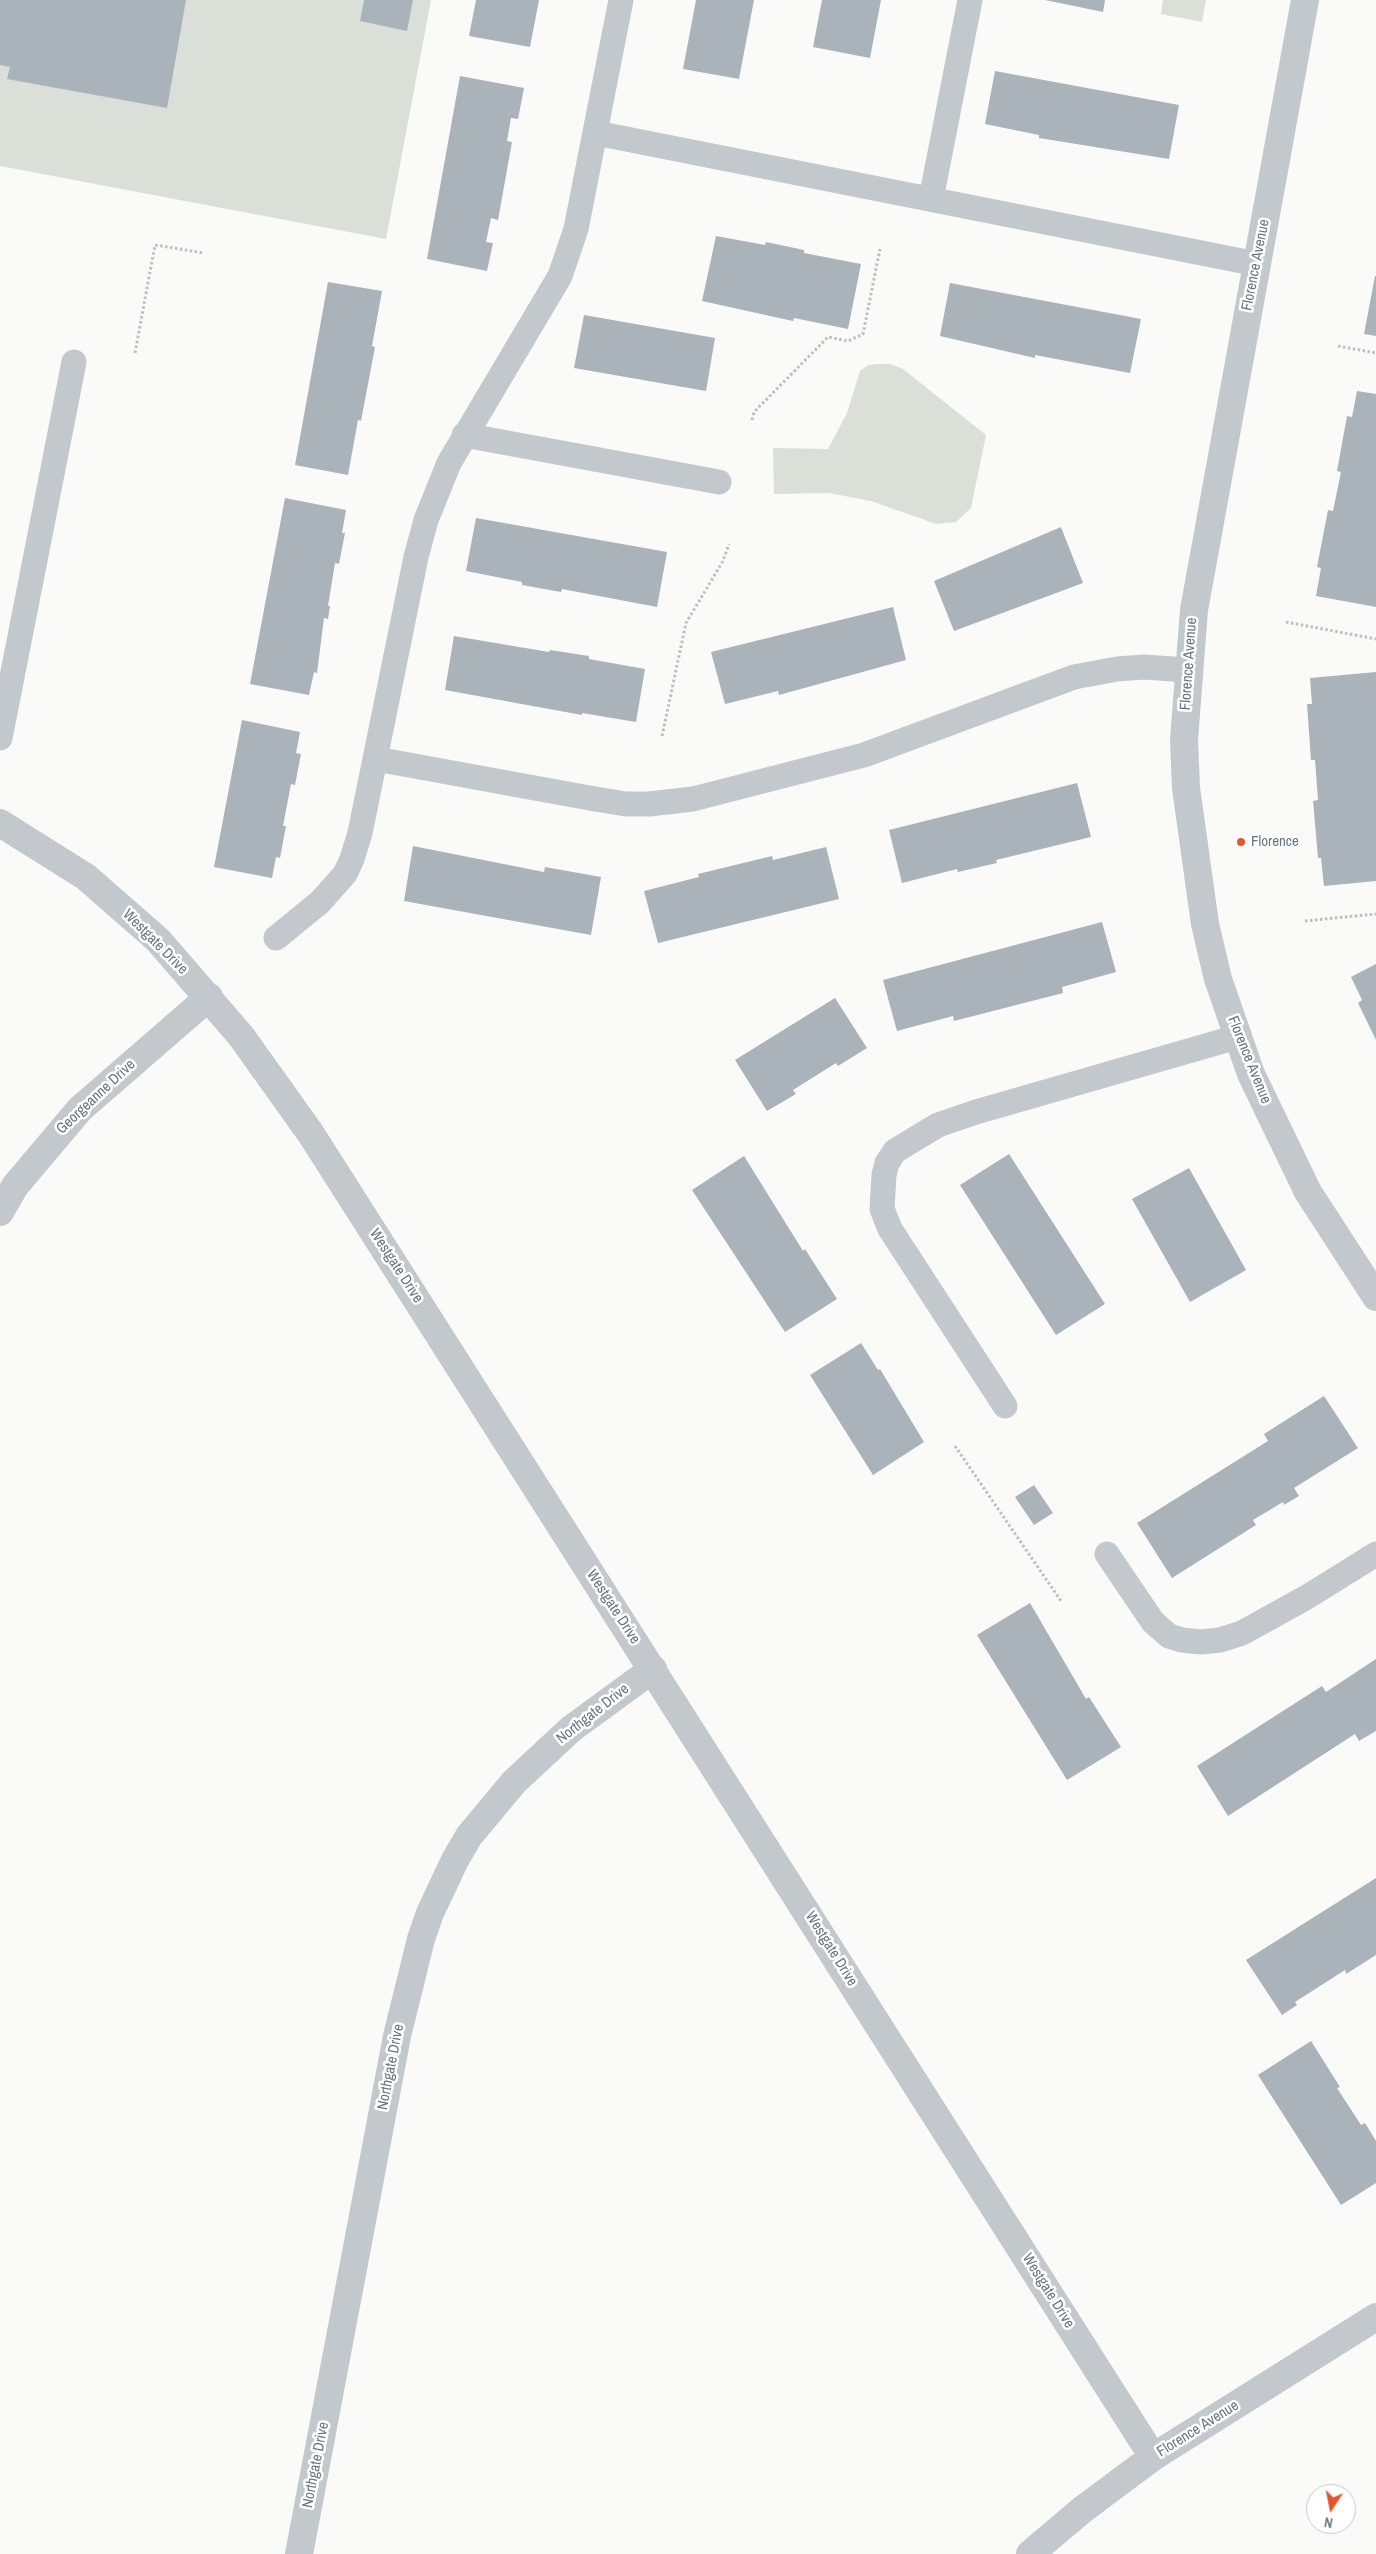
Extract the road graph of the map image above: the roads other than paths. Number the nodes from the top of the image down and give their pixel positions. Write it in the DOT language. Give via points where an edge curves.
graph roads {
  1 [pos="622,0"];
  2 [pos="970,0"];
  3 [pos="1305,0"];
  4 [pos="596,133"];
  5 [pos="931,199"];
  6 [pos="1256,264"];
  7 [pos="74,362"];
  8 [pos="464,435"];
  9 [pos="719,482"];
  10 [pos="1188,670"];
  11 [pos="0,738"];
  12 [pos="376,759"];
  13 [pos="0,823"];
  14 [pos="276,938"];
  15 [pos="209,996"];
  16 [pos="1237,1037"];
  17 [pos="0,1212"];
  18 [pos="1376,1296"];
  19 [pos="1005,1406"];
  20 [pos="1107,1554"];
  21 [pos="1376,1554"];
  22 [pos="653,1669"];
  23 [pos="1376,2317"];
  24 [pos="1153,2457"];
  25 [pos="299,2554"];
  26 [pos="1030,2554"];
  1 -- 4 [label="lane"];
  2 -- 5 [label="lane"];
  3 -- 6 [label="street, Florence Avenue"];
  4 -- 5 [label="lane"];
  4 -- 8 [label="lane" via="576,229 560,276"];
  5 -- 6 [label="lane"];
  6 -- 10 [label="street, Florence Avenue" via="1202,557"];
  7 -- 11 [label="lane"];
  8 -- 9 [label="lane"];
  8 -- 12 [label="lane" via="426,520"];
  10 -- 12 [label="lane" via="1144,667 1074,677 864,755 693,799 649,804 595,799"];
  10 -- 16 [label="street, Florence Avenue" via="1184,740 1191,835 1205,924"];
  12 -- 14 [label="lane" via="360,833 345,874 320,902"];
  13 -- 15 [label="street, Westgate Drive" via="86,877 158,940"];
  15 -- 17 [label="street, Georgeanne Drive" via="80,1108 15,1186"];
  15 -- 22 [label="street, Westgate Drive" via="312,1134"];
  16 -- 18 [label="street, Florence Avenue" via="1251,1074 1308,1192"];
  16 -- 19 [label="lane" via="938,1125 895,1151 887,1163 882,1209 890,1230"];
  20 -- 21 [label="lane" via="1153,1622 1168,1636 1201,1642 1242,1633"];
  22 -- 24 [label="street, Westgate Drive"];
  22 -- 25 [label="street, Northgate Drive" via="571,1729 514,1782 469,1836 430,1914 397,2036"];
  23 -- 24 [label="street, Florence Avenue"];
  24 -- 26 [label="street, Florence Avenue"];
}
